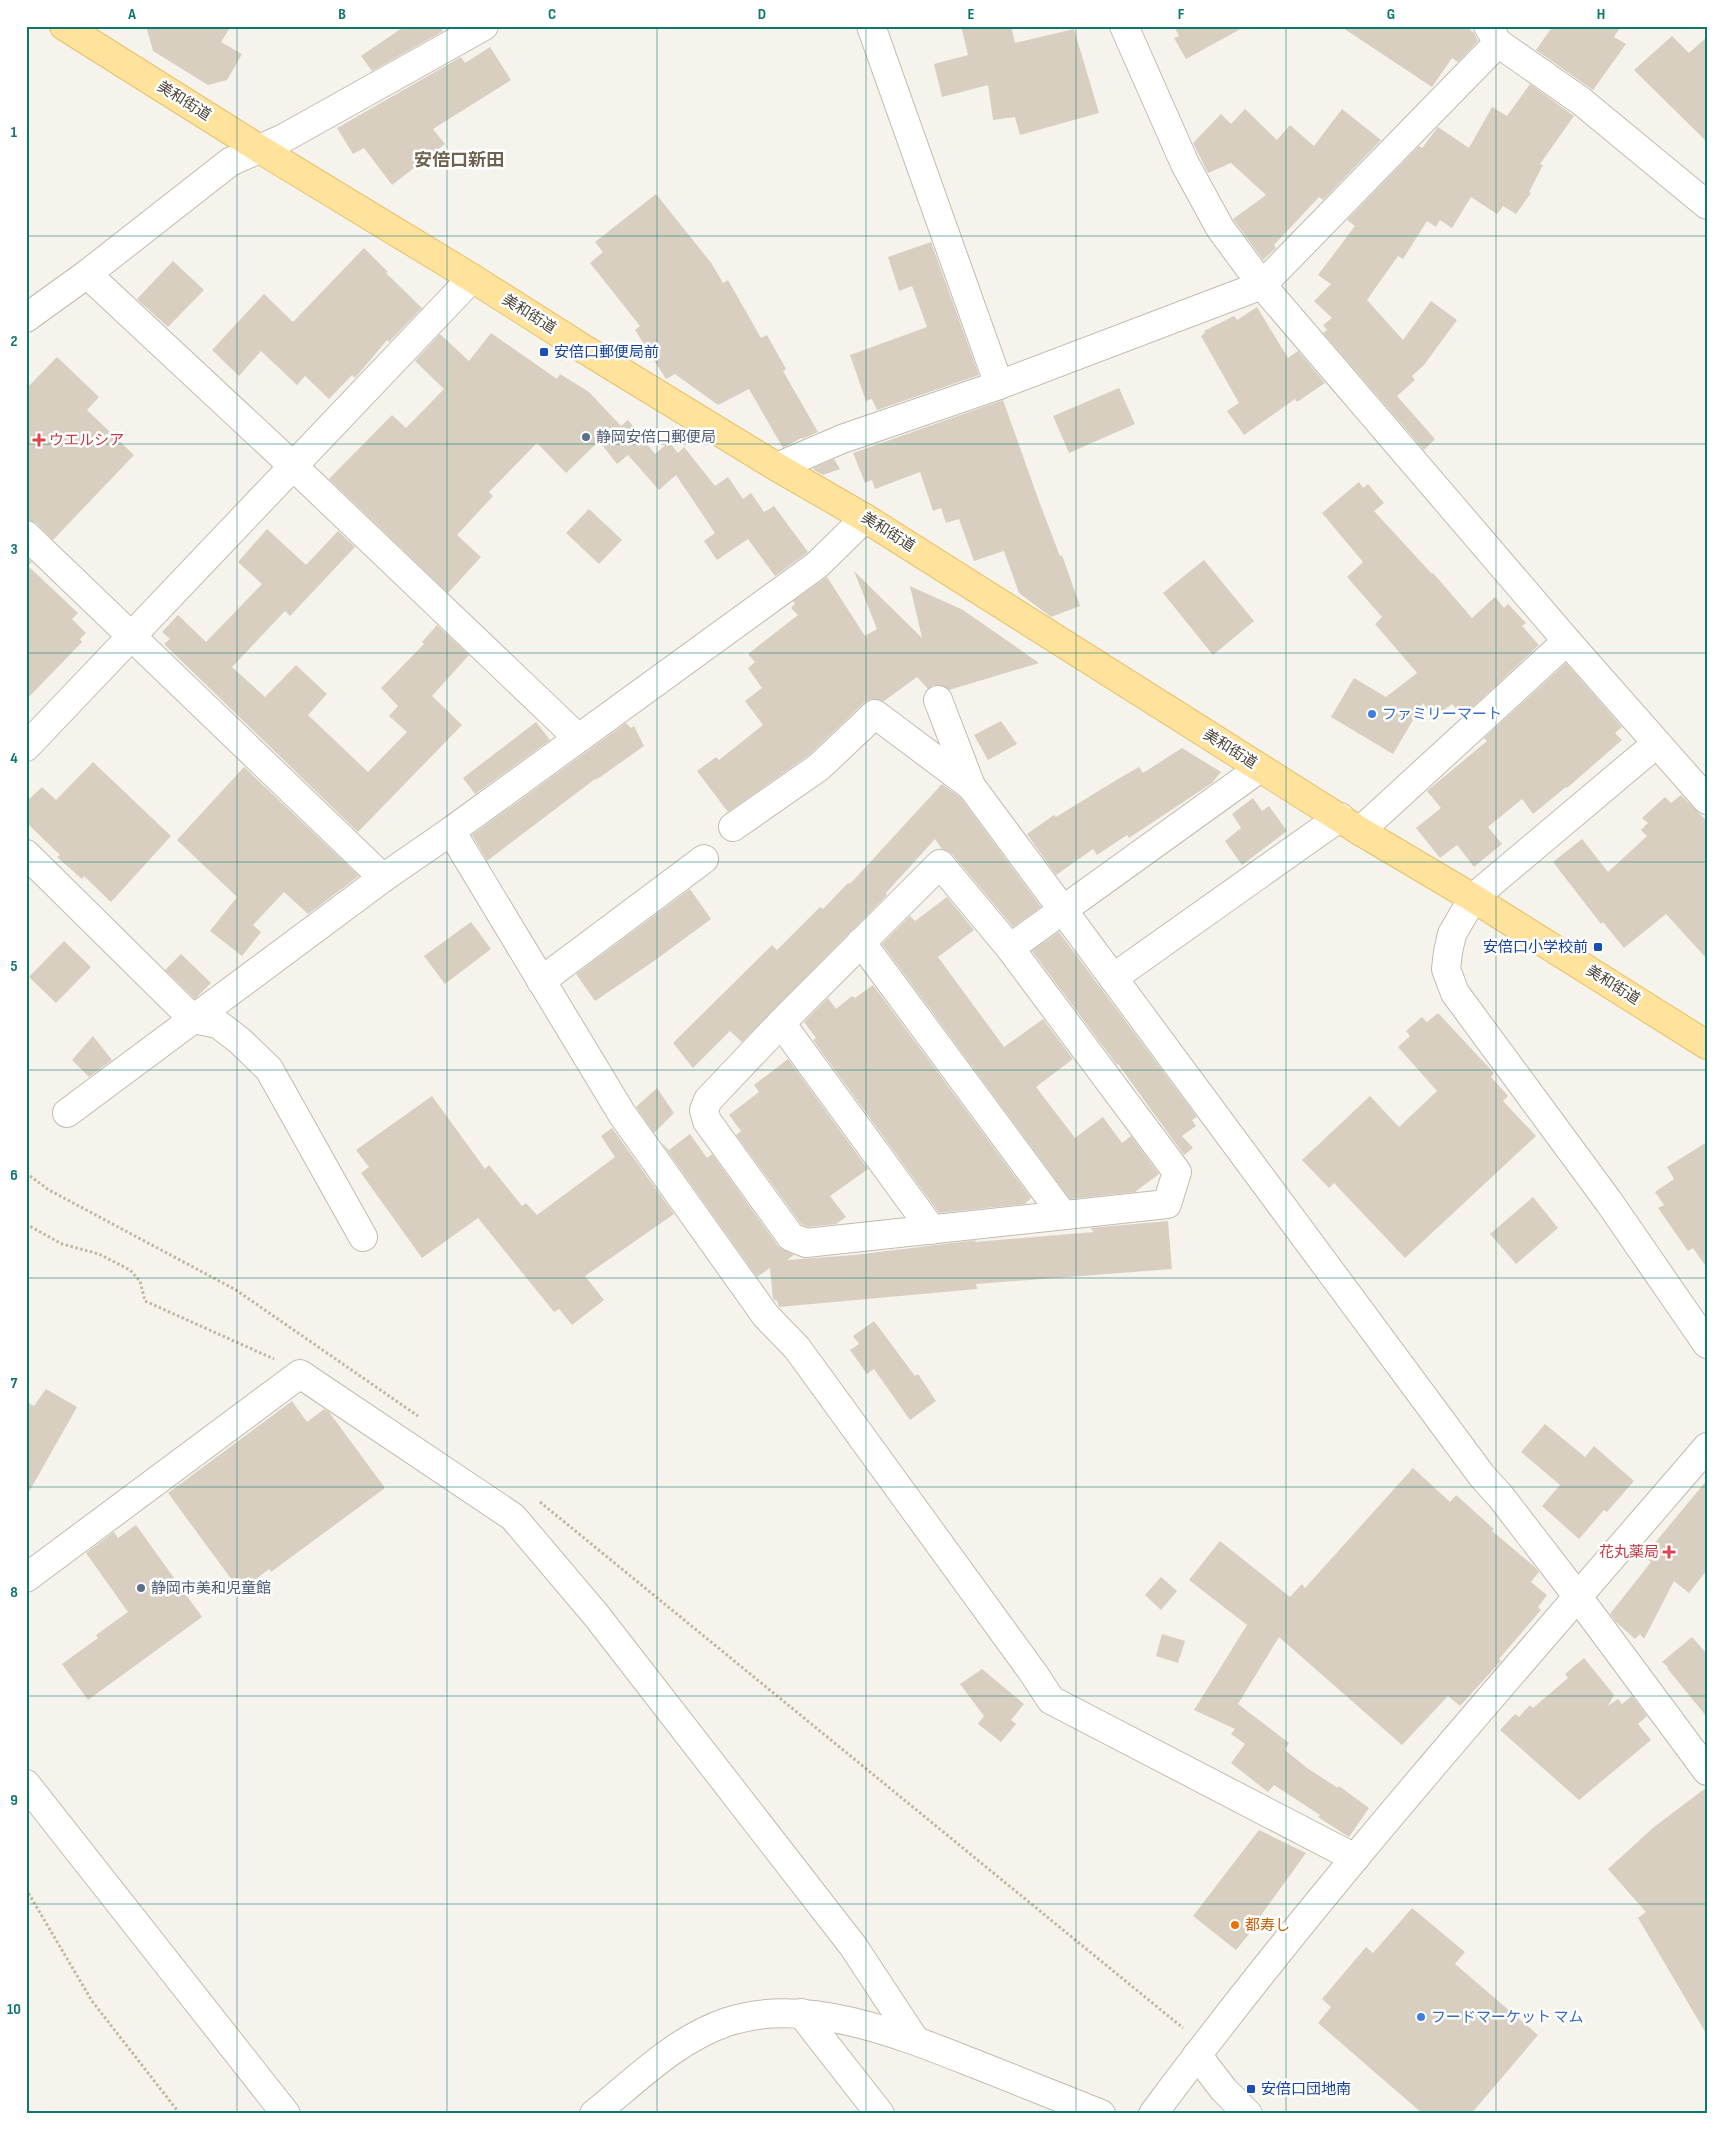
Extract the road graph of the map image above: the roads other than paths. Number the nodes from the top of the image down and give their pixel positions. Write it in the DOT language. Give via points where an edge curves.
graph roads {
  1 [pos="484,26"];
  2 [pos="871,26"];
  3 [pos="1124,26"];
  4 [pos="81,30"];
  5 [pos="1493,34"];
  6 [pos="258,148"];
  7 [pos="1707,205"];
  8 [pos="87,274"];
  9 [pos="472,278"];
  10 [pos="1262,285"];
  11 [pos="26,318"];
  12 [pos="999,384"];
  13 [pos="293,466"];
  14 [pos="777,467"];
  15 [pos="865,518"];
  16 [pos="26,535"];
  17 [pos="132,637"];
  18 [pos="1567,641"];
  19 [pos="938,700"];
  20 [pos="578,738"];
  21 [pos="1656,744"];
  22 [pos="26,746"];
  23 [pos="1260,768"];
  24 [pos="970,786"];
  25 [pos="1707,800"];
  26 [pos="1350,824"];
  27 [pos="733,827"];
  28 [pos="451,831"];
  29 [pos="26,854"];
  30 [pos="704,859"];
  31 [pos="383,878"];
  32 [pos="1474,898"];
  33 [pos="1062,910"];
  34 [pos="861,942"];
  35 [pos="1010,948"];
  36 [pos="1113,978"];
  37 [pos="541,981"];
  38 [pos="193,1018"];
  39 [pos="781,1023"];
  40 [pos="1707,1045"];
  41 [pos="67,1113"];
  42 [pos="1063,1215"];
  43 [pos="932,1230"];
  44 [pos="363,1237"];
  45 [pos="1707,1344"];
  46 [pos="1707,1447"];
  47 [pos="26,1578"];
  48 [pos="1578,1597"];
  49 [pos="1707,1771"];
  50 [pos="26,1784"];
  51 [pos="1355,1858"];
  52 [pos="801,2014"];
  53 [pos="915,2040"];
  54 [pos="1197,2055"];
  55 [pos="286,2114"];
  56 [pos="594,2114"];
  57 [pos="880,2114"];
  58 [pos="1101,2114"];
  59 [pos="1153,2114"];
  60 [pos="1248,2114"];
  1 -- 6 [label="street" via="284,138"];
  2 -- 12 [label="street"];
  3 -- 10 [label="street" via="1185,164 1220,228"];
  4 -- 6 [label="main road, 美和街道"];
  5 -- 7 [label="street" via="1581,101"];
  5 -- 10 [label="street"];
  6 -- 8 [label="street" via="230,162"];
  6 -- 9 [label="main road, 美和街道"];
  8 -- 11 [label="street"];
  8 -- 13 [label="street"];
  9 -- 13 [label="street"];
  9 -- 14 [label="main road, 美和街道"];
  10 -- 12 [label="street"];
  10 -- 18 [label="street"];
  12 -- 14 [label="street" via="842,439"];
  13 -- 17 [label="street"];
  13 -- 20 [label="street"];
  14 -- 15 [label="main road, 美和街道"];
  15 -- 20 [label="street" via="817,565"];
  15 -- 23 [label="main road, 美和街道"];
  16 -- 17 [label="street"];
  17 -- 22 [label="street"];
  17 -- 31 [label="street"];
  18 -- 21 [label="street"];
  18 -- 26 [label="street"];
  19 -- 24 [label="street"];
  20 -- 28 [label="street"];
  21 -- 25 [label="street"];
  21 -- 32 [label="street"];
  23 -- 26 [label="main road, 美和街道"];
  23 -- 33 [label="street"];
  24 -- 27 [label="street" via="875,714 819,767"];
  24 -- 33 [label="street"];
  26 -- 32 [label="main road, 美和街道"];
  26 -- 36 [label="street"];
  28 -- 31 [label="street"];
  28 -- 37 [label="street"];
  29 -- 38 [label="street"];
  30 -- 37 [label="street"];
  31 -- 38 [label="street"];
  32 -- 40 [label="main road, 美和街道"];
  32 -- 45 [label="street" via="1452,934 1448,952 1446,969 1455,993 1609,1202"];
  33 -- 35 [label="street"];
  33 -- 36 [label="street"];
  34 -- 35 [label="street" via="940,864"];
  34 -- 39 [label="street"];
  34 -- 42 [label="street"];
  35 -- 42 [label="street" via="1177,1172 1168,1204"];
  36 -- 48 [label="street" via="1482,1476"];
  37 -- 51 [label="street" via="622,1114 766,1316 797,1348 1050,1700"];
  38 -- 41 [label="street"];
  38 -- 44 [label="street" via="218,1024 269,1068"];
  39 -- 43 [label="street"];
  39 -- 43 [label="street" via="708,1100 704,1110 707,1121 791,1237 806,1243"];
  42 -- 43 [label="street"];
  46 -- 48 [label="street"];
  47 -- 53 [label="street" via="300,1374 513,1516 596,1615 853,1946"];
  48 -- 49 [label="street"];
  48 -- 51 [label="street"];
  50 -- 55 [label="street"];
  51 -- 54 [label="street"];
  52 -- 53 [label="street" via="868,2025"];
  52 -- 56 [label="street" via="762,2013 726,2022 685,2041"];
  52 -- 57 [label="street"];
  53 -- 58 [label="street"];
  54 -- 59 [label="street"];
  54 -- 60 [label="street"];
}
